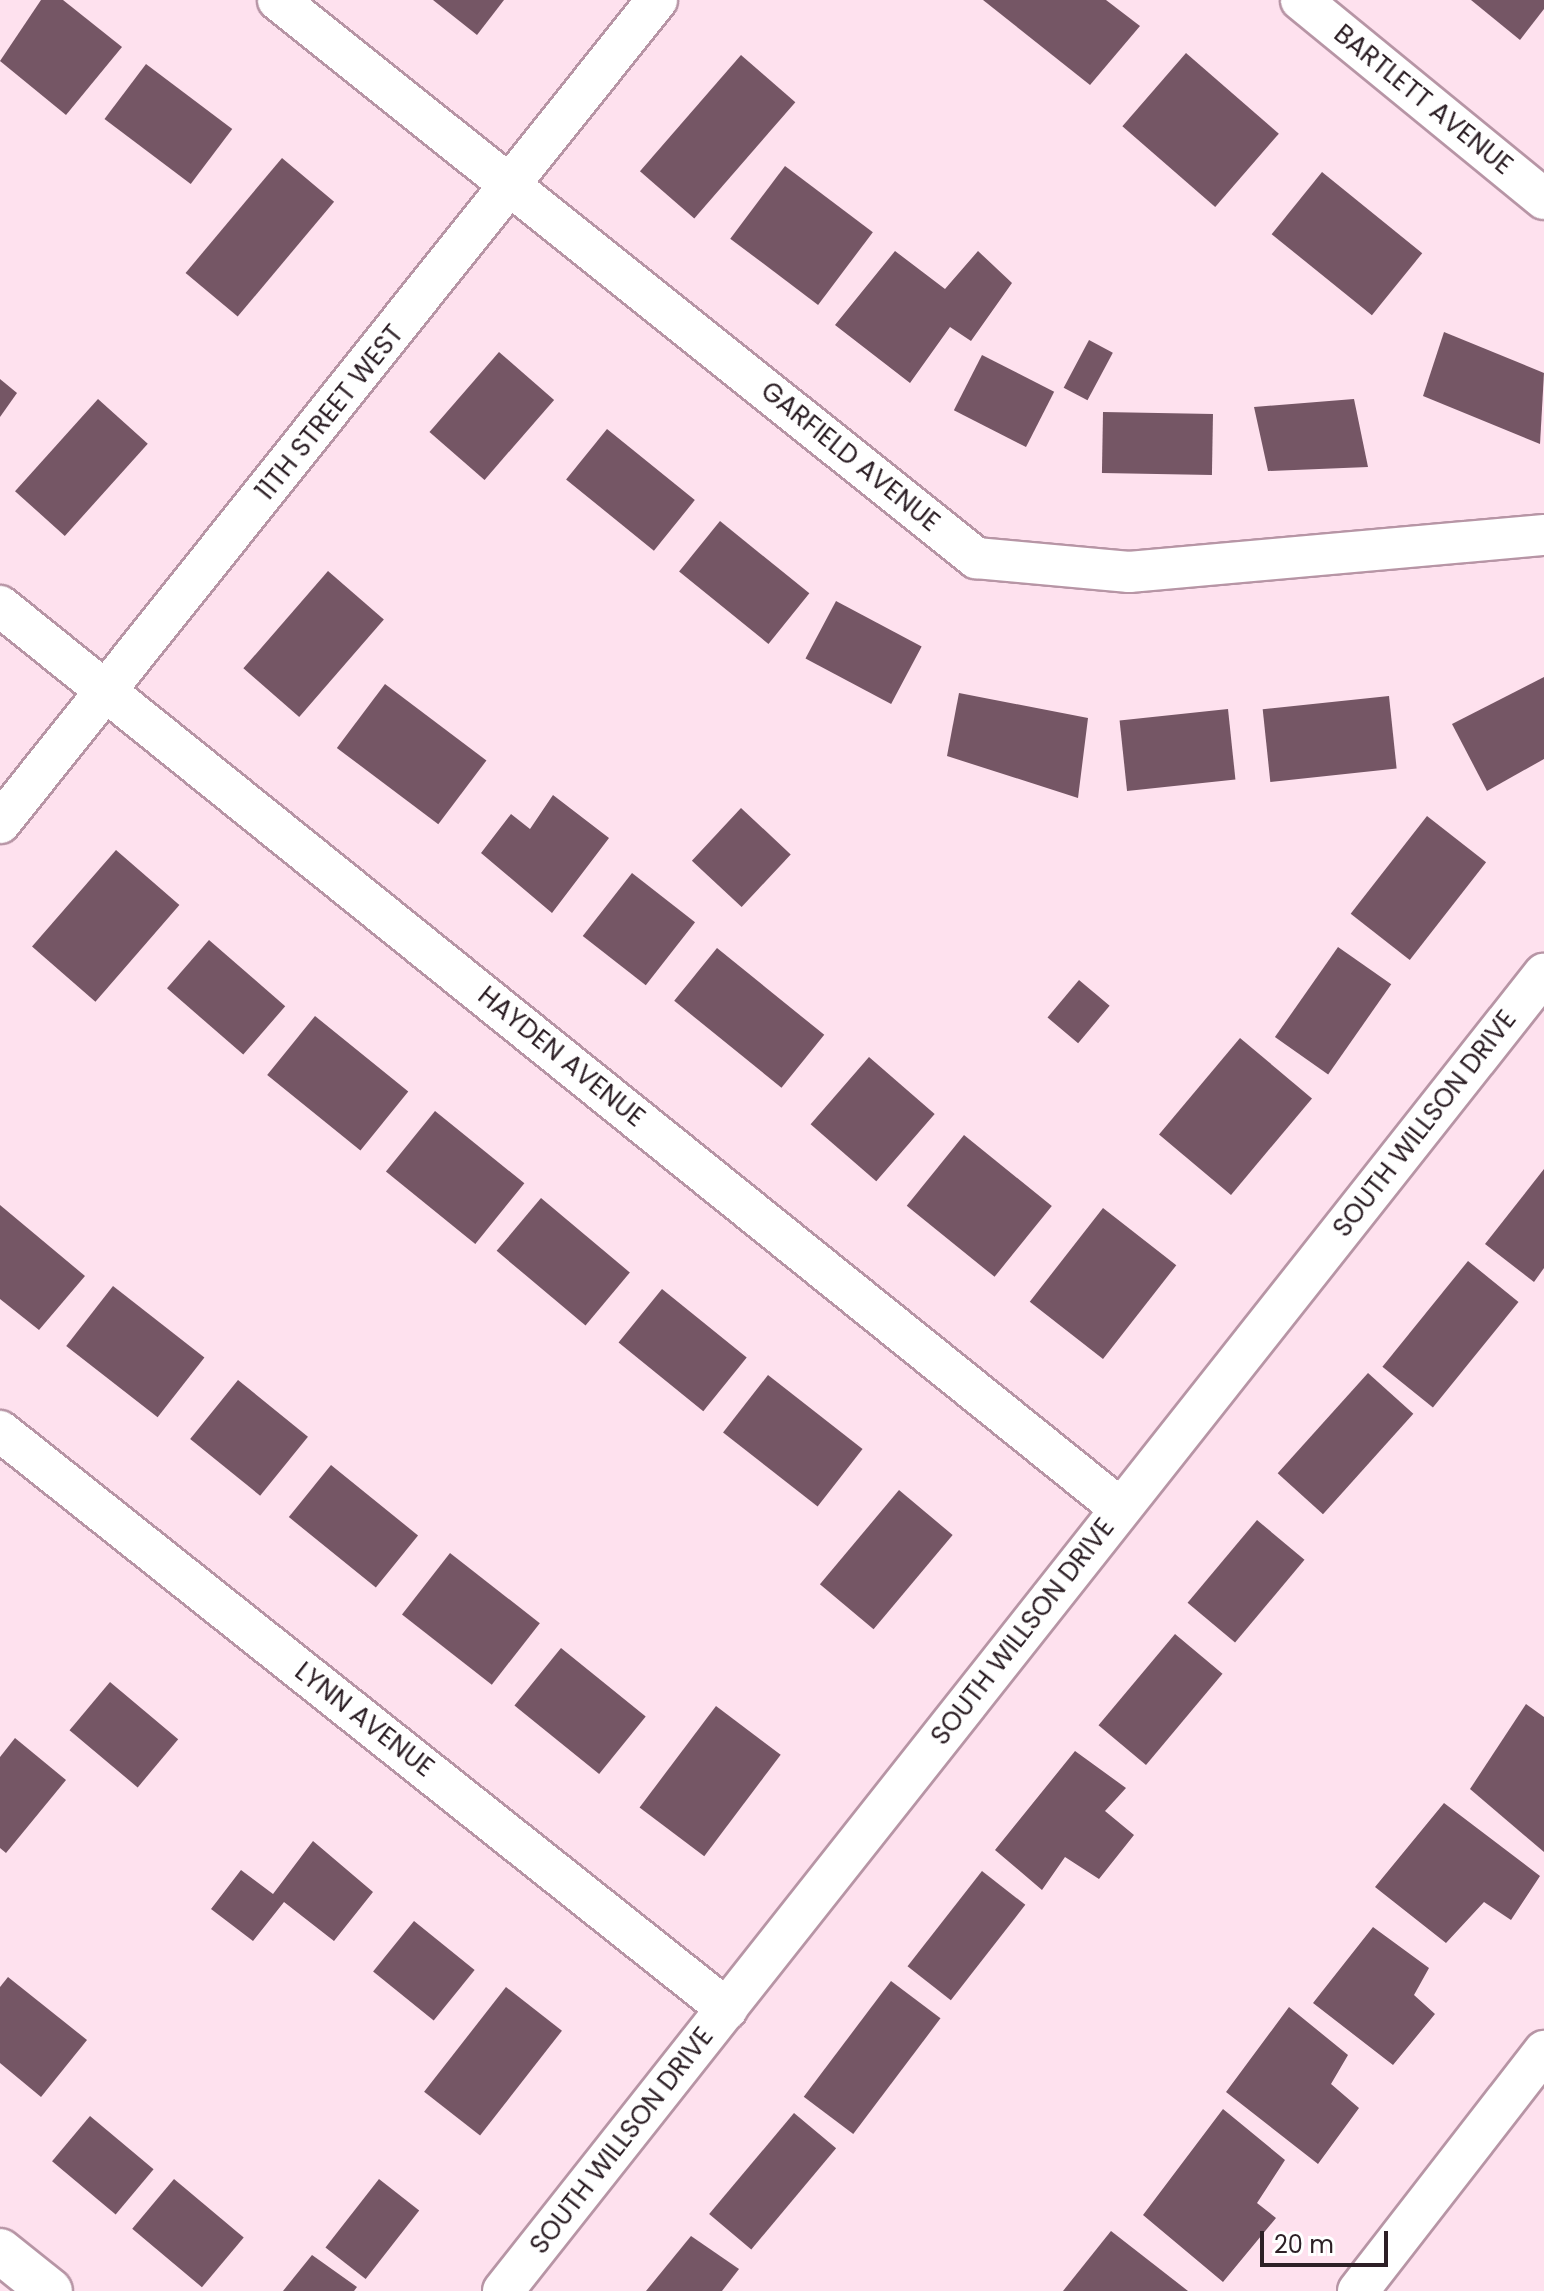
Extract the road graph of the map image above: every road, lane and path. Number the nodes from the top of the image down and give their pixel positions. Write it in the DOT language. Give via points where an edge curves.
graph roads {
  1 [pos="278,0"];
  2 [pos="657,0"];
  3 [pos="1301,0"];
  4 [pos="512,187"];
  5 [pos="1544,199"];
  6 [pos="1544,535"];
  7 [pos="0,606"];
  8 [pos="107,691"];
  9 [pos="0,823"];
  10 [pos="1544,974"];
  11 [pos="0,1431"];
  12 [pos="1121,1509"];
  13 [pos="727,2009"];
  14 [pos="1544,2051"];
  15 [pos="0,2251"];
  16 [pos="50,2291"];
  17 [pos="503,2291"];
  18 [pos="1358,2291"];
  1 -- 4 [label="street, GARFIELD AVENUE"];
  2 -- 4 [label="street, 11TH STREET WEST"];
  3 -- 5 [label="street, BARTLETT AVENUE"];
  4 -- 6 [label="street, GARFIELD AVENUE" via="976,558 1129,572"];
  4 -- 8 [label="street, 11TH STREET WEST"];
  7 -- 8 [label="street, HAYDEN AVENUE"];
  8 -- 9 [label="street, 11TH STREET WEST"];
  8 -- 12 [label="street, HAYDEN AVENUE"];
  10 -- 12 [label="street, SOUTH WILLSON DRIVE"];
  11 -- 13 [label="street, LYNN AVENUE"];
  12 -- 13 [label="street, SOUTH WILLSON DRIVE"];
  13 -- 17 [label="street, SOUTH WILLSON DRIVE"];
  14 -- 18 [label="street"];
  15 -- 16 [label="street"];
}
